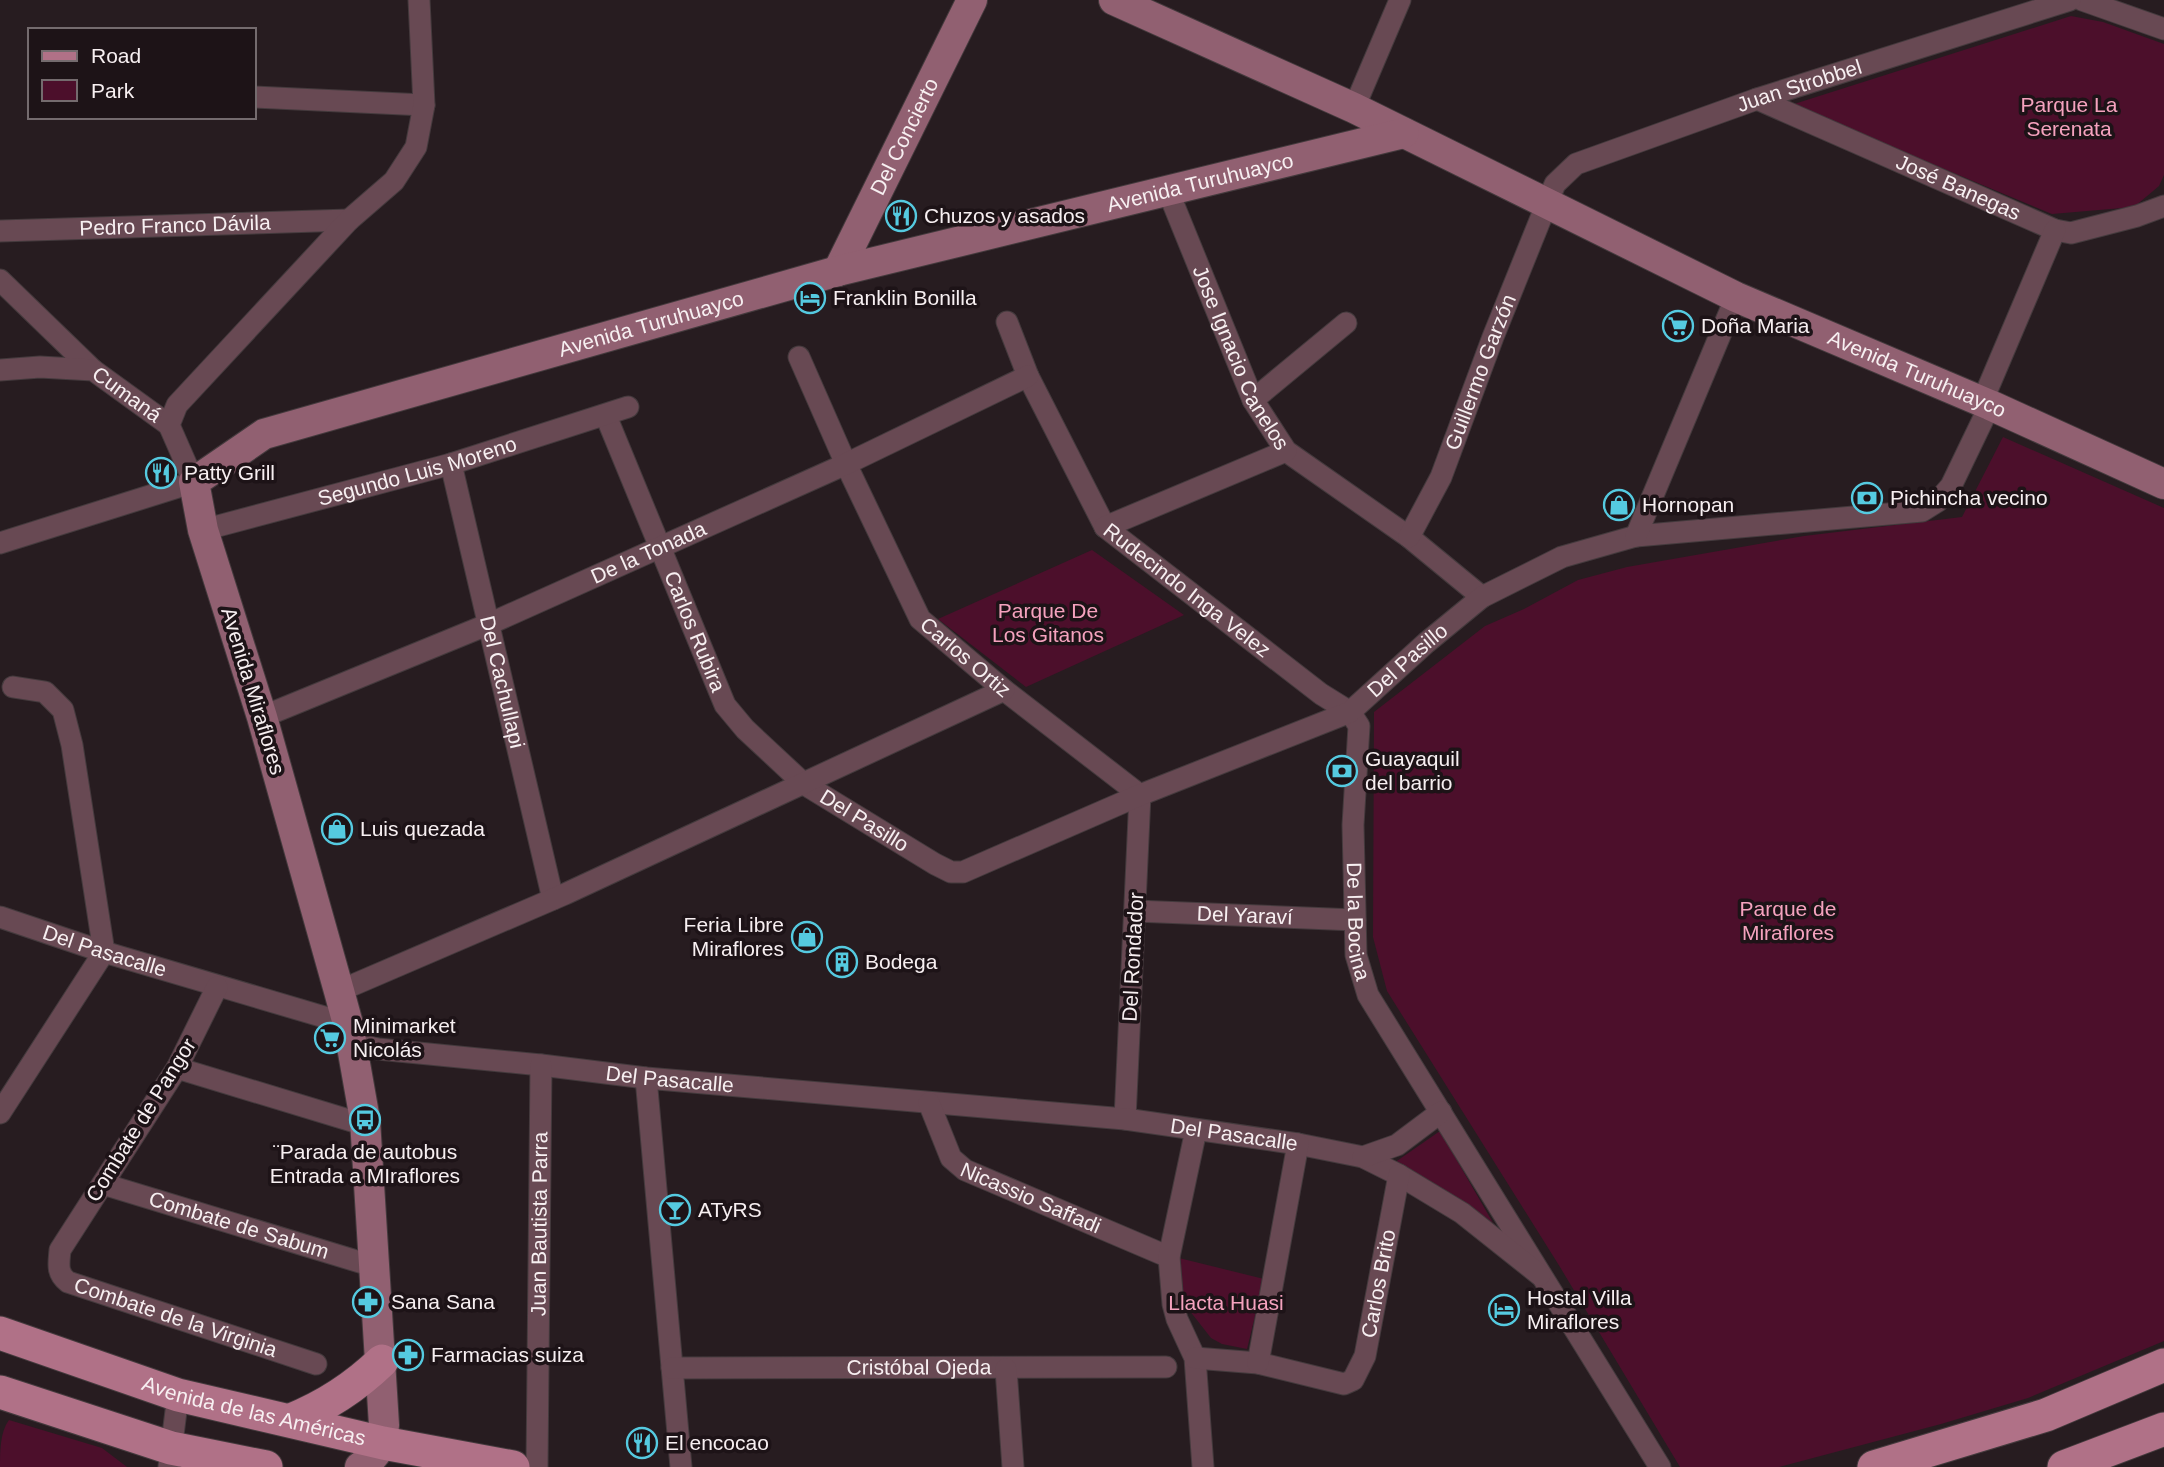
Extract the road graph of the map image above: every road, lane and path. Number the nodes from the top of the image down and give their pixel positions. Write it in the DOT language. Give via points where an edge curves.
graph roads {
  1 [pos="419,0"];
  2 [pos="972,0"];
  3 [pos="1114,0"];
  4 [pos="1400,0"];
  5 [pos="2070,0"];
  6 [pos="2082,0"];
  7 [pos="2164,29"];
  8 [pos="256,97"];
  9 [pos="1757,99"];
  10 [pos="424,105"];
  11 [pos="1354,108"];
  12 [pos="1404,133"];
  13 [pos="1168,191"];
  14 [pos="1547,203"];
  15 [pos="2164,206"];
  16 [pos="349,220"];
  17 [pos="2055,230"];
  18 [pos="0,231"];
  19 [pos="838,271"];
  20 [pos="0,280"];
  21 [pos="1736,297"];
  22 [pos="1007,322"];
  23 [pos="1346,323"];
  24 [pos="799,357"];
  25 [pos="0,370"];
  26 [pos="93,370"];
  27 [pos="1028,376"];
  28 [pos="1253,400"];
  29 [pos="1986,404"];
  30 [pos="628,407"];
  31 [pos="606,416"];
  32 [pos="169,425"];
  33 [pos="1286,451"];
  34 [pos="451,464"];
  35 [pos="846,464"];
  36 [pos="194,482"];
  37 [pos="2164,484"];
  38 [pos="1105,527"];
  39 [pos="203,530"];
  40 [pos="1636,536"];
  41 [pos="1409,537"];
  42 [pos="0,543"];
  43 [pos="659,547"];
  44 [pos="1482,597"];
  45 [pos="489,624"];
  46 [pos="13,687"];
  47 [pos="1003,690"];
  48 [pos="1350,712"];
  49 [pos="262,717"];
  50 [pos="804,784"];
  51 [pos="1139,795"];
  52 [pos="553,899"];
  53 [pos="1135,911"];
  54 [pos="0,917"];
  55 [pos="1355,920"];
  56 [pos="104,953"];
  57 [pos="217,987"];
  58 [pos="339,992"];
  59 [pos="348,1024"];
  60 [pos="541,1065"];
  61 [pos="177,1068"];
  62 [pos="646,1078"];
  63 [pos="929,1103"];
  64 [pos="0,1112"];
  65 [pos="1441,1112"];
  66 [pos="1125,1119"];
  67 [pos="365,1125"];
  68 [pos="1196,1130"];
  69 [pos="1298,1144"];
  70 [pos="1363,1157"];
  71 [pos="1399,1175"];
  72 [pos="103,1184"];
  73 [pos="60,1250"];
  74 [pos="1169,1257"];
  75 [pos="373,1266"];
  76 [pos="1540,1275"];
  77 [pos="0,1333"];
  78 [pos="1195,1357"];
  79 [pos="382,1361"];
  80 [pos="1258,1363"];
  81 [pos="316,1364"];
  82 [pos="2164,1365"];
  83 [pos="1166,1367"];
  84 [pos="671,1368"];
  85 [pos="1006,1369"];
  86 [pos="0,1392"];
  87 [pos="178,1395"];
  88 [pos="291,1420"];
  89 [pos="2164,1429"];
  90 [pos="383,1443"];
  91 [pos="170,1457"];
  92 [pos="263,1467"];
  93 [pos="360,1467"];
  94 [pos="513,1467"];
  95 [pos="537,1467"];
  96 [pos="681,1467"];
  97 [pos="1013,1467"];
  98 [pos="1203,1467"];
  99 [pos="1660,1467"];
  100 [pos="1874,1467"];
  101 [pos="2064,1467"];
  1 -- 10 [label="street"];
  2 -- 19 [label="street, Del Concierto"];
  3 -- 11 [label="street"];
  4 -- 11 [label="street"];
  5 -- 9 [label="street, Juan Strobbel"];
  6 -- 7 [label="street"];
  8 -- 10 [label="street"];
  9 -- 14 [label="street, Juan Strobbel" via="1576,164 1555,184"];
  9 -- 17 [label="street, José Banegas"];
  10 -- 16 [label="street" via="416,147 394,181"];
  11 -- 12 [label="street"];
  12 -- 13 [label="street, Avenida Turuhuayco"];
  12 -- 14 [label="street, Avenida Turuhuayco"];
  13 -- 19 [label="street, Avenida Turuhuayco"];
  13 -- 28 [label="street, Jose Ignacio Canelos"];
  14 -- 21 [label="street, Avenida Turuhuayco"];
  14 -- 41 [label="street, Guillermo Garzón" via="1441,477"];
  15 -- 17 [label="street, José Banegas" via="2071,233"];
  16 -- 18 [label="street, Pedro Franco Dávila"];
  16 -- 32 [label="street" via="177,405"];
  17 -- 29 [label="street, Del Pasillo"];
  19 -- 36 [label="street, Avenida Turuhuayco" via="264,434"];
  20 -- 26 [label="street"];
  21 -- 29 [label="street, Avenida Turuhuayco"];
  21 -- 40 [label="street"];
  22 -- 27 [label="street, Rudecindo Inga Velez"];
  23 -- 28 [label="street"];
  24 -- 35 [label="street, Carlos Ortiz"];
  25 -- 26 [label="street, Cumaná"];
  26 -- 32 [label="street, Cumaná"];
  27 -- 35 [label="street, De la Tonada"];
  27 -- 38 [label="street, Rudecindo Inga Velez"];
  28 -- 33 [label="street, Jose Ignacio Canelos"];
  29 -- 37 [label="street, Avenida Turuhuayco"];
  29 -- 40 [label="street, Del Pasillo" via="1951,486 1922,512"];
  30 -- 31 [label="street, Segundo Luis Moreno"];
  31 -- 34 [label="street, Segundo Luis Moreno"];
  31 -- 43 [label="street, Carlos Rubira"];
  32 -- 36 [label="street, Avenida Miraflores"];
  33 -- 38 [label="street"];
  33 -- 41 [label="street, Jose Ignacio Canelos"];
  34 -- 39 [label="street, Segundo Luis Moreno"];
  34 -- 45 [label="street, Del Cachullapi"];
  35 -- 43 [label="street, De la Tonada"];
  35 -- 47 [label="street, Carlos Ortiz" via="920,619"];
  36 -- 39 [label="street, Avenida Miraflores"];
  36 -- 42 [label="street, Avenida Turuhuayco"];
  38 -- 48 [label="street, Rudecindo Inga Velez"];
  39 -- 49 [label="street, Avenida Miraflores"];
  40 -- 44 [label="street, Del Pasillo" via="1562,557"];
  41 -- 44 [label="street, Jose Ignacio Canelos"];
  43 -- 45 [label="street, De la Tonada"];
  43 -- 50 [label="street, Carlos Rubira" via="725,705"];
  44 -- 48 [label="street, Del Pasillo"];
  45 -- 49 [label="street, De la Tonada"];
  45 -- 52 [label="street, Del Cachullapi"];
  46 -- 56 [label="street" via="46,692 63,710"];
  47 -- 50 [label="street, Del Pasillo"];
  47 -- 51 [label="street, Carlos Ortiz"];
  48 -- 51 [label="street, Del Pasillo"];
  48 -- 55 [label="street, De la Bocina" via="1359,726 1353,825"];
  49 -- 58 [label="street, Avenida Miraflores"];
  50 -- 51 [label="street, Del Pasillo" via="951,872 963,872"];
  50 -- 52 [label="street, Del Pasillo"];
  51 -- 53 [label="street, Del Rondador"];
  52 -- 58 [label="street, Del Pasillo"];
  53 -- 55 [label="street, Del Yaraví"];
  53 -- 66 [label="street, Del Rondador"];
  54 -- 56 [label="street, Del Pasacalle"];
  55 -- 65 [label="street, De la Bocina" via="1356,954 1368,995"];
  56 -- 57 [label="street, Del Pasacalle"];
  56 -- 64 [label="street"];
  57 -- 59 [label="street, Del Pasacalle"];
  57 -- 61 [label="street, Combate de Pangor"];
  58 -- 59 [label="street, Avenida Miraflores"];
  59 -- 60 [label="street, Del Pasacalle" via="369,1047 378,1049"];
  59 -- 67 [label="street, Avenida Miraflores"];
  60 -- 62 [label="street, Del Pasacalle"];
  60 -- 95 [label="street, Juan Bautista Parra"];
  61 -- 67 [label="street"];
  61 -- 72 [label="street, Combate de Pangor"];
  62 -- 63 [label="street, Del Pasacalle"];
  62 -- 84 [label="street"];
  63 -- 66 [label="street, Del Pasacalle"];
  63 -- 74 [label="street, Nicassio Saffadi" via="951,1158 965,1170"];
  65 -- 70 [label="street" via="1397,1145"];
  65 -- 76 [label="street, Del Pasacalle"];
  66 -- 68 [label="street, Del Pasacalle"];
  67 -- 75 [label="street, Avenida Miraflores"];
  68 -- 69 [label="street, Del Pasacalle"];
  68 -- 74 [label="street"];
  69 -- 70 [label="street, Del Pasacalle"];
  69 -- 80 [label="street"];
  70 -- 71 [label="street, Del Pasacalle"];
  71 -- 76 [label="street, Del Pasacalle" via="1462,1213"];
  71 -- 80 [label="street, Carlos Brito" via="1366,1356 1353,1380 1344,1384"];
  72 -- 73 [label="street, Combate de Pangor"];
  72 -- 75 [label="street, Combate de Sabum"];
  73 -- 81 [label="street, Combate de la Virginia" via="58,1269 68,1282"];
  74 -- 78 [label="street" via="1173,1304"];
  75 -- 79 [label="street, Avenida Miraflores"];
  76 -- 99 [label="street, Del Pasacalle"];
  77 -- 87 [label="main road, Avenida de las Américas"];
  78 -- 80 [label="street"];
  78 -- 98 [label="street"];
  79 -- 88 [label="main road" via="345,1393"];
  79 -- 90 [label="street, Avenida Miraflores"];
  82 -- 100 [label="main road" via="2046,1415"];
  83 -- 85 [label="street, Cristóbal Ojeda"];
  84 -- 85 [label="street, Cristóbal Ojeda"];
  84 -- 96 [label="street"];
  85 -- 97 [label="street"];
  86 -- 91 [label="main road"];
  87 -- 88 [label="main road, Avenida de las Américas"];
  87 -- 91 [label="street"];
  88 -- 90 [label="main road, Avenida de las Américas"];
  89 -- 101 [label="main road"];
  90 -- 93 [label="street"];
  90 -- 94 [label="main road, Avenida de las Américas"];
  91 -- 92 [label="main road"];
}
